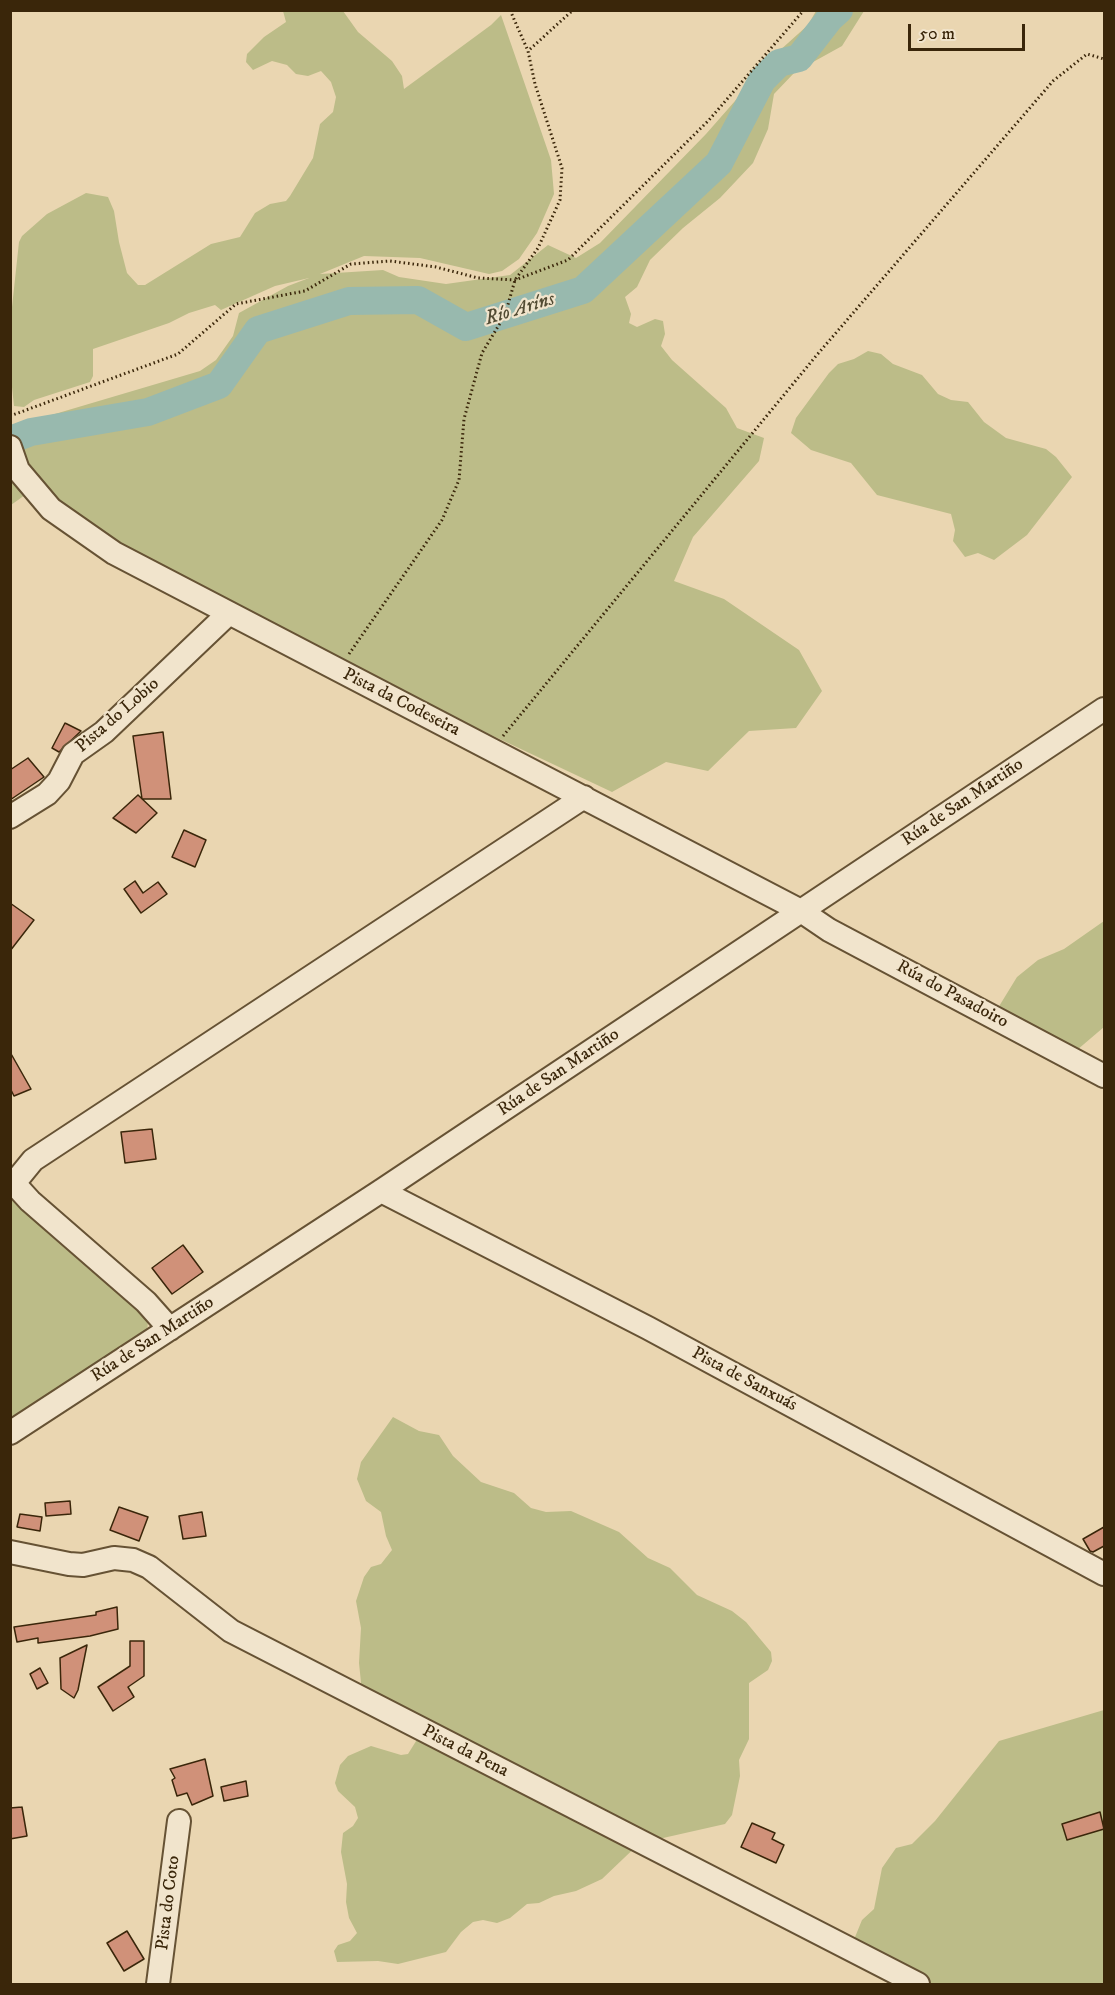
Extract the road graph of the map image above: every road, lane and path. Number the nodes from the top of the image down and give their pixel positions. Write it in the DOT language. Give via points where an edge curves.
graph roads {
  1 [pos="510,10"];
  2 [pos="573,10"];
  3 [pos="804,10"];
  4 [pos="528,51"];
  5 [pos="1104,58"];
  6 [pos="515,280"];
  7 [pos="10,416"];
  8 [pos="10,447"];
  9 [pos="228,614"];
  10 [pos="338,671"];
  11 [pos="1104,709"];
  12 [pos="493,749"];
  13 [pos="584,797"];
  14 [pos="10,818"];
  15 [pos="801,911"];
  16 [pos="1104,1076"];
  17 [pos="13,1181"];
  18 [pos="381,1191"];
  19 [pos="170,1329"];
  20 [pos="10,1433"];
  21 [pos="10,1552"];
  22 [pos="1104,1574"];
  23 [pos="179,1821"];
  24 [pos="158,1984"];
  25 [pos="918,1984"];
  1 -- 4 [label="path"];
  2 -- 4 [label="path"];
  3 -- 6 [label="path" via="709,120 568,260"];
  4 -- 6 [label="path" via="562,168 560,200 538,248"];
  5 -- 12 [label="path" via="1087,54 1053,81 816,356"];
  6 -- 7 [label="path" via="478,278 390,261 351,264 305,291 236,304 178,354"];
  6 -- 10 [label="path" via="505,315 482,353 464,419 459,480 442,520"];
  8 -- 9 [label="street, Pista da Codeseira" via="18,470 51,509 114,553"];
  9 -- 10 [label="street, Pista da Codeseira"];
  9 -- 14 [label="street, Pista do Lobio" via="104,732 73,754 54,788"];
  10 -- 12 [label="street, Pista da Codeseira"];
  11 -- 15 [label="street, Rúa de San Martiño"];
  12 -- 13 [label="street, Pista da Codeseira"];
  13 -- 15 [label="street, Pista da Codeseira"];
  13 -- 17 [label="street" via="33,1160"];
  15 -- 16 [label="street, Rúa do Pasadoiro" via="829,930"];
  15 -- 18 [label="street, Rúa de San Martiño"];
  17 -- 19 [label="street" via="30,1201 146,1302"];
  18 -- 19 [label="street, Rúa de San Martiño"];
  18 -- 22 [label="street, Pista de Sanxuás" via="658,1334"];
  19 -- 20 [label="street, Rúa de San Martiño"];
  21 -- 25 [label="street, Pista da Pena" via="69,1564 114,1558 150,1567 231,1631"];
  23 -- 24 [label="street, Pista do Coto"];
}
